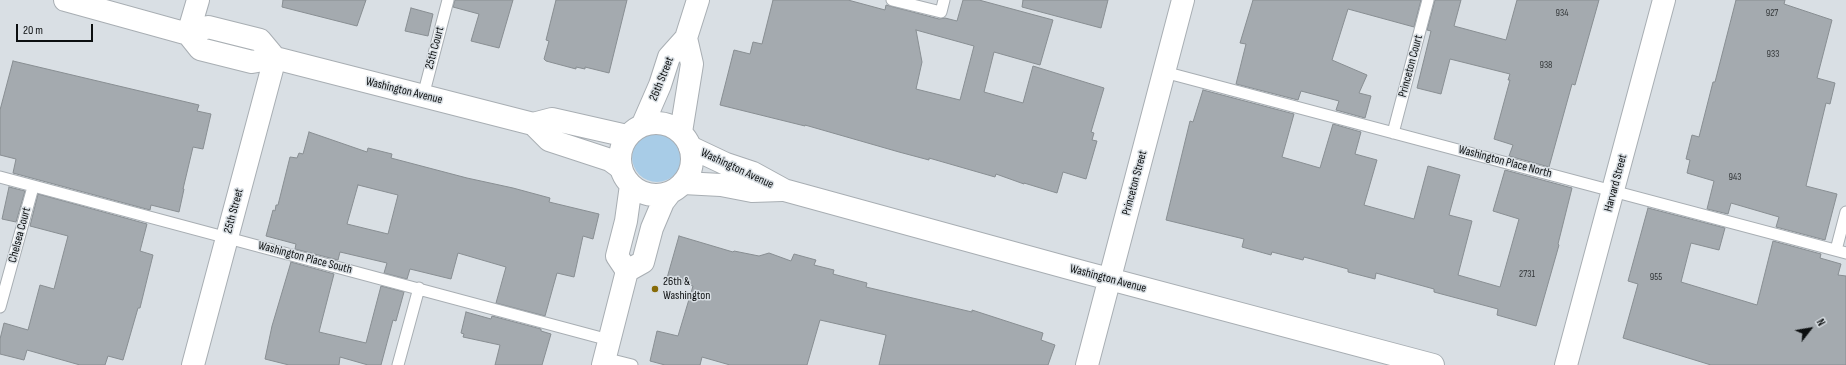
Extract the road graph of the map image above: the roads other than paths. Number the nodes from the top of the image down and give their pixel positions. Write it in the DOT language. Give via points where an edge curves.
graph roads {
  1 [pos="65,0"];
  2 [pos="198,0"];
  3 [pos="448,0"];
  4 [pos="698,0"];
  5 [pos="892,0"];
  6 [pos="944,0"];
  7 [pos="1183,0"];
  8 [pos="1428,0"];
  9 [pos="1664,0"];
  10 [pos="188,34"];
  11 [pos="686,38"];
  12 [pos="275,58"];
  13 [pos="1164,72"];
  14 [pos="423,96"];
  15 [pos="533,124"];
  16 [pos="635,130"];
  17 [pos="1393,133"];
  18 [pos="686,140"];
  19 [pos="626,176"];
  20 [pos="0,178"];
  21 [pos="33,186"];
  22 [pos="677,188"];
  23 [pos="784,190"];
  24 [pos="1613,191"];
  25 [pos="1846,212"];
  26 [pos="227,238"];
  27 [pos="1841,251"];
  28 [pos="627,271"];
  29 [pos="1109,279"];
  30 [pos="419,288"];
  31 [pos="0,307"];
  32 [pos="606,354"];
  33 [pos="193,365"];
  34 [pos="398,365"];
  35 [pos="632,365"];
  36 [pos="1087,365"];
  37 [pos="1433,365"];
  38 [pos="1566,365"];
  1 -- 10 [label="street"];
  2 -- 10 [label="street"];
  3 -- 14 [label="lane, 25th Court"];
  4 -- 11 [label="street, 26th Street"];
  5 -- 6 [label="lane" via="941,12"];
  7 -- 13 [label="street, Princeton Street"];
  8 -- 17 [label="lane, Princeton Court"];
  9 -- 24 [label="street, Harvard Street"];
  10 -- 12 [label="street, Washington Avenue" via="200,49 252,62"];
  11 -- 16 [label="street, 26th Street" via="669,57 660,85"];
  11 -- 18 [label="street, 26th Street" via="692,64"];
  12 -- 14 [label="street, Washington Avenue"];
  12 -- 26 [label="street, 25th Street"];
  13 -- 17 [label="lane, Washington Place North"];
  13 -- 29 [label="street, Princeton Street"];
  14 -- 15 [label="street, Washington Avenue"];
  15 -- 16 [label="street, Washington Avenue" via="552,119"];
  15 -- 19 [label="street, Washington Avenue" via="550,140 610,160"];
  16 -- 18 [label="street" via="651,122 667,124"];
  16 -- 19 [label="street" via="622,145 619,156"];
  17 -- 24 [label="lane, Washington Place North"];
  18 -- 22 [label="street" via="692,166"];
  18 -- 23 [label="street, Washington Avenue" via="726,164 753,173"];
  19 -- 22 [label="street" via="640,191 649,195 660,195"];
  19 -- 28 [label="street" via="626,221 617,256"];
  20 -- 21 [label="lane, Washington Place South"];
  21 -- 26 [label="lane, Washington Place South"];
  21 -- 31 [label="lane, Chelsea Court"];
  22 -- 23 [label="street, Washington Avenue" via="721,186 752,191"];
  22 -- 28 [label="street" via="663,202 652,228 643,262"];
  23 -- 29 [label="street, Washington Avenue"];
  24 -- 27 [label="lane, Washington Place North"];
  24 -- 38 [label="street, Harvard Street"];
  25 -- 27 [label="lane"];
  26 -- 30 [label="lane, Washington Place South"];
  26 -- 33 [label="street, 25th Street"];
  28 -- 32 [label="street"];
  29 -- 36 [label="street, Princeton Street"];
  29 -- 37 [label="street, Washington Avenue"];
  30 -- 32 [label="lane, Washington Place South"];
  30 -- 34 [label="lane"];
  32 -- 35 [label="lane, Washington Place South"];
}
